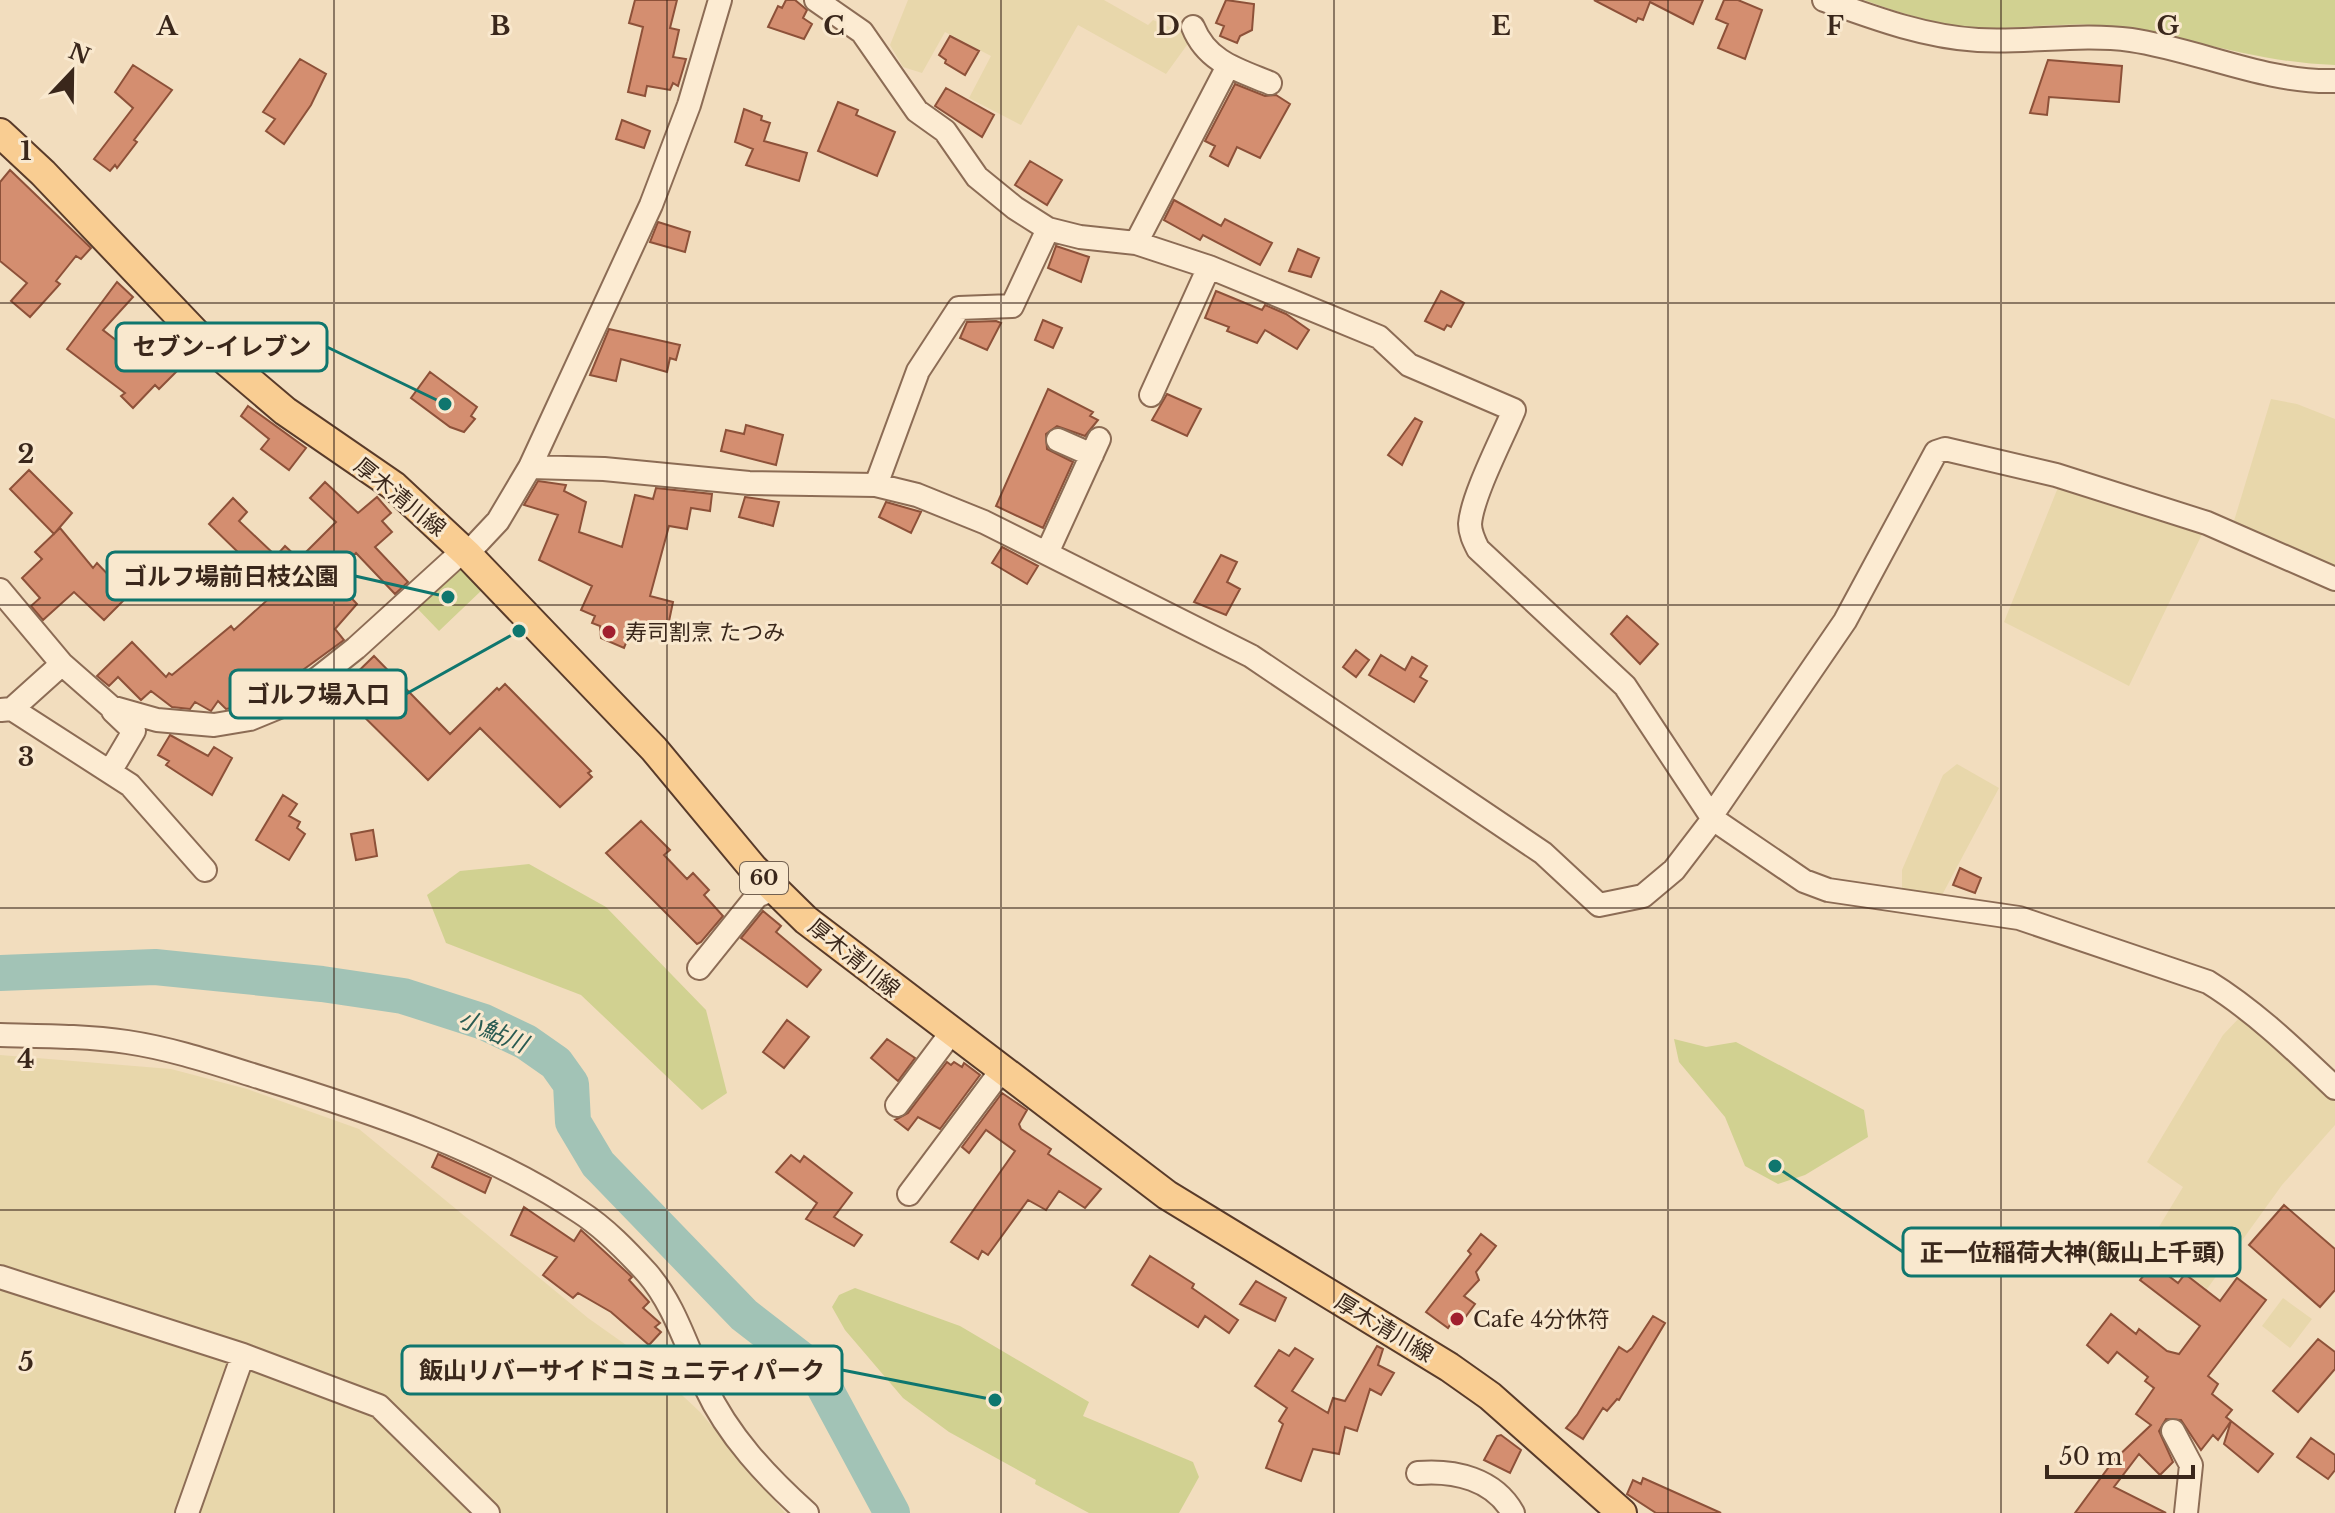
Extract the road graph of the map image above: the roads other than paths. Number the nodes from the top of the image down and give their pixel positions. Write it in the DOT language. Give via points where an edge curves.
graph roads {
  1 [pos="720,0"];
  2 [pos="816,0"];
  3 [pos="1824,0"];
  4 [pos="1193,27"];
  5 [pos="1228,66"];
  6 [pos="2335,81"];
  7 [pos="1270,83"];
  8 [pos="0,133"];
  9 [pos="1048,229"];
  10 [pos="1136,243"];
  11 [pos="1209,267"];
  12 [pos="1151,395"];
  13 [pos="1058,440"];
  14 [pos="530,467"];
  15 [pos="876,485"];
  16 [pos="1047,553"];
  17 [pos="467,554"];
  18 [pos="2335,579"];
  19 [pos="0,590"];
  20 [pos="62,664"];
  21 [pos="111,707"];
  22 [pos="6,710"];
  23 [pos="111,770"];
  24 [pos="1712,817"];
  25 [pos="205,870"];
  26 [pos="774,889"];
  27 [pos="699,968"];
  28 [pos="951,1033"];
  29 [pos="0,1035"];
  30 [pos="1001,1071"];
  31 [pos="2335,1088"];
  32 [pos="897,1105"];
  33 [pos="909,1194"];
  34 [pos="0,1277"];
  35 [pos="243,1355"];
  36 [pos="2173,1431"];
  37 [pos="1418,1473"];
  38 [pos="187,1513"];
  39 [pos="488,1513"];
  40 [pos="807,1513"];
  41 [pos="1513,1513"];
  42 [pos="1622,1513"];
  43 [pos="2186,1513"];
  1 -- 14 [label="street" via="656,192"];
  2 -- 9 [label="street" via="862,32 917,111 945,131 977,177"];
  3 -- 6 [label="street" via="1942,36 2127,39 2264,73"];
  4 -- 5 [label="street" via="1201,46"];
  5 -- 7 [label="street"];
  5 -- 10 [label="street"];
  8 -- 17 [label="main road, 厚木清川線 / 60" via="205,343 285,411 394,486"];
  9 -- 10 [label="street"];
  9 -- 15 [label="street" via="1012,306 959,308 918,371"];
  10 -- 11 [label="street"];
  11 -- 12 [label="street"];
  11 -- 24 [label="street" via="1379,337 1409,365 1514,410 1475,505 1472,538 1625,686"];
  13 -- 16 [label="street" via="1095,447"];
  14 -- 15 [label="street" via="749,483"];
  14 -- 17 [label="street" via="498,521"];
  15 -- 16 [label="street" via="917,495"];
  16 -- 24 [label="street" via="1251,656 1531,845 1599,905 1643,896 1674,870"];
  17 -- 21 [label="street" via="455,558 284,705 250,719 214,725 157,720"];
  17 -- 26 [label="main road, 厚木清川線 / 60" via="654,749"];
  18 -- 24 [label="street" via="2207,523 2056,475 1945,449 1936,452 1845,621"];
  19 -- 20 [label="street"];
  20 -- 21 [label="street"];
  20 -- 22 [label="street"];
  21 -- 23 [label="street" via="134,731"];
  22 -- 23 [label="street"];
  23 -- 25 [label="street"];
  24 -- 31 [label="street" via="1804,881 1828,890 2019,918 2208,982 2232,996"];
  26 -- 27 [label="street" via="757,896"];
  26 -- 28 [label="main road, 厚木清川線 / 60" via="846,954"];
  28 -- 30 [label="main road, 厚木清川線 / 60"];
  28 -- 32 [label="street"];
  29 -- 40 [label="street" via="125,1041 174,1050 321,1096 466,1152 580,1212 650,1277 670,1307 725,1423 771,1481"];
  30 -- 33 [label="street"];
  30 -- 42 [label="main road, 厚木清川線 / 60" via="1167,1195 1459,1374"];
  34 -- 35 [label="street"];
  35 -- 38 [label="street"];
  35 -- 39 [label="street" via="379,1406"];
  36 -- 43 [label="street" via="2191,1465"];
  37 -- 41 [label="street" via="1442,1472 1492,1486"];
}
